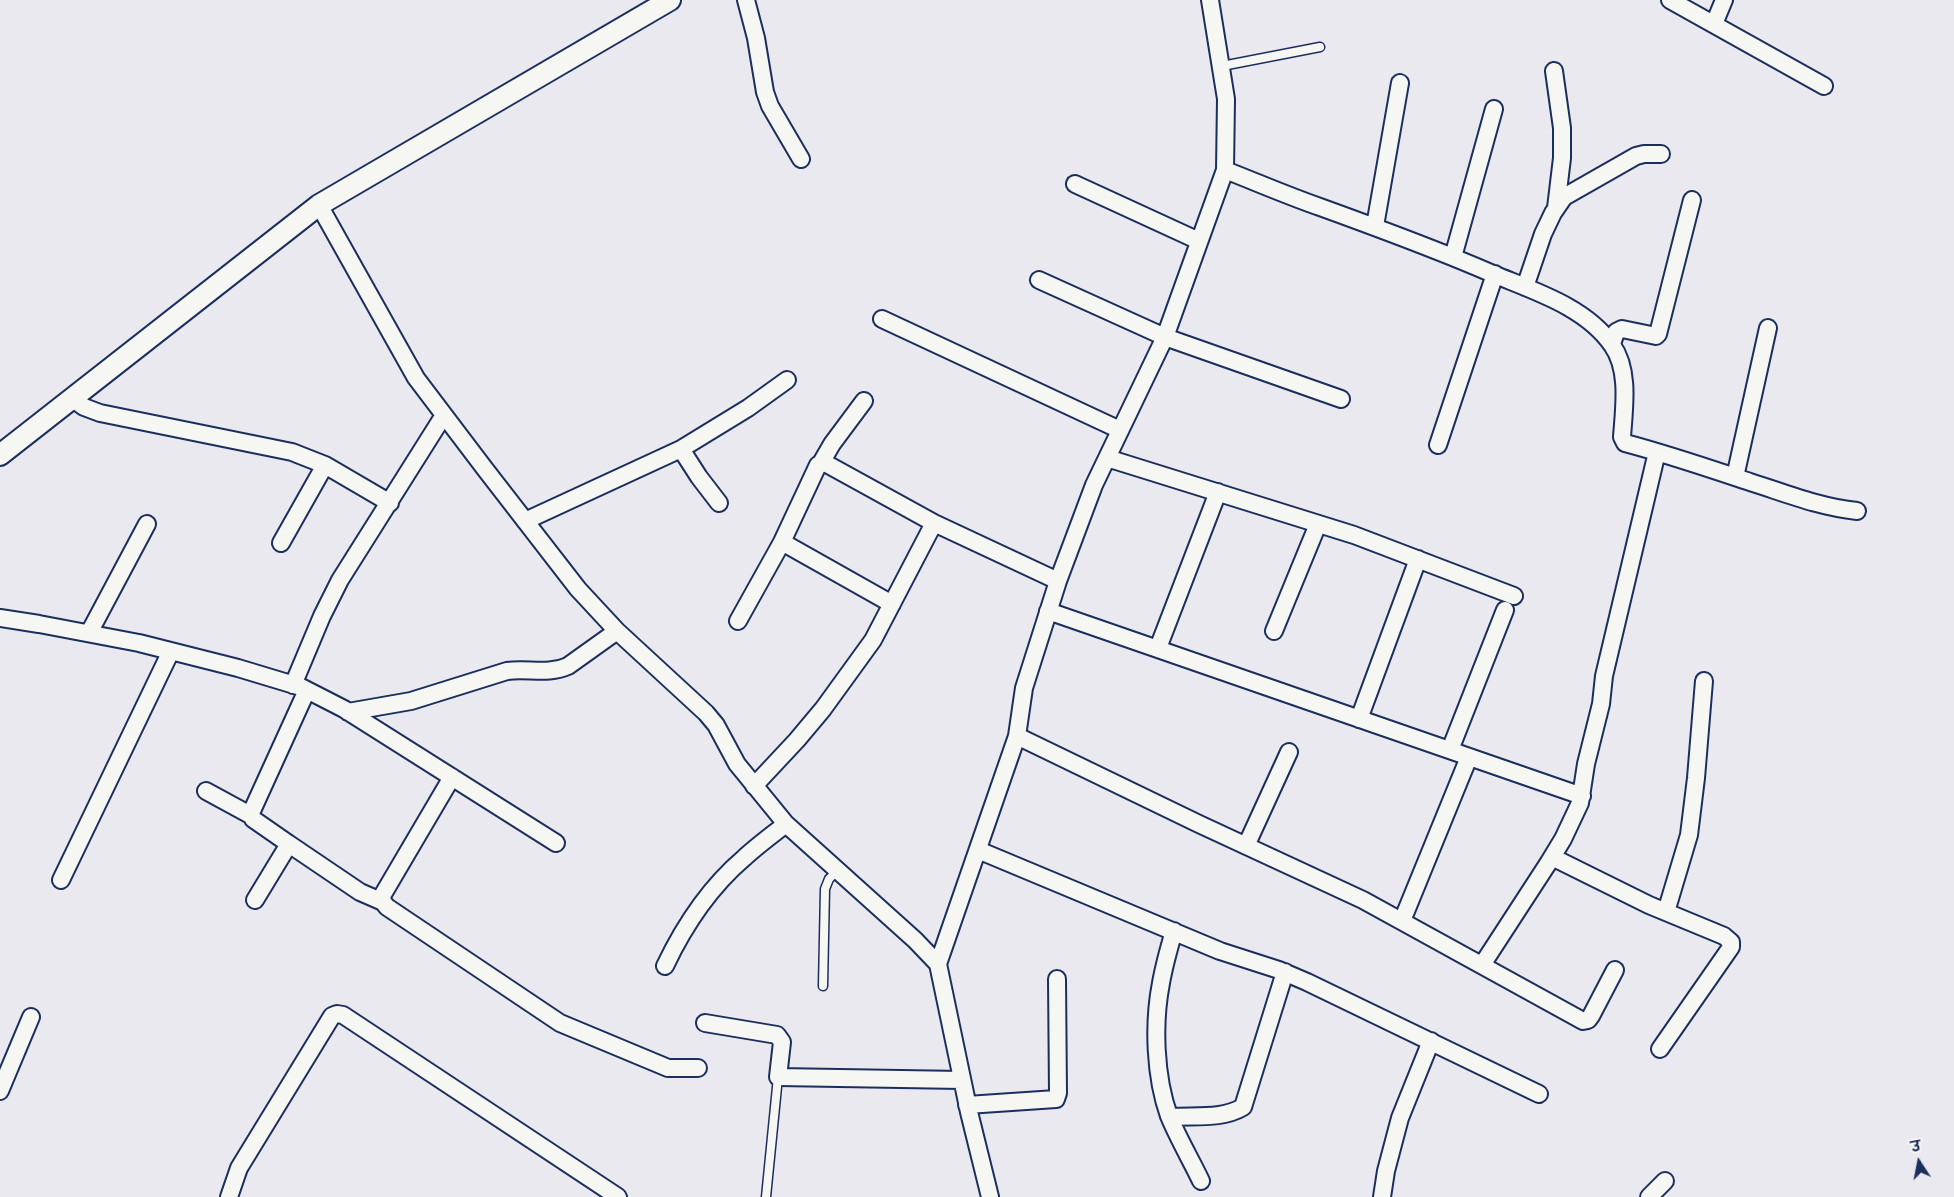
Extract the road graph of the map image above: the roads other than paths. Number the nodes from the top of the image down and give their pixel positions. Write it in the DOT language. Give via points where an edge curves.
graph roads {
  1 [pos="670,0"];
  2 [pos="746,0"];
  3 [pos="1210,0"];
  4 [pos="1670,0"];
  5 [pos="1724,0"];
  6 [pos="1714,24"];
  7 [pos="1320,47"];
  8 [pos="1222,66"];
  9 [pos="1554,72"];
  10 [pos="1400,83"];
  11 [pos="1824,86"];
  12 [pos="1494,109"];
  13 [pos="1661,154"];
  14 [pos="801,159"];
  15 [pos="1225,170"];
  16 [pos="1075,184"];
  17 [pos="1692,200"];
  18 [pos="319,206"];
  19 [pos="1556,208"];
  20 [pos="1376,226"];
  21 [pos="1199,241"];
  22 [pos="1453,257"];
  23 [pos="1495,274"];
  24 [pos="1039,280"];
  25 [pos="1525,287"];
  26 [pos="882,319"];
  27 [pos="1768,328"];
  28 [pos="1165,337"];
  29 [pos="1612,344"];
  30 [pos="787,380"];
  31 [pos="72,398"];
  32 [pos="1341,398"];
  33 [pos="864,401"];
  34 [pos="444,414"];
  35 [pos="1120,430"];
  36 [pos="1438,445"];
  37 [pos="681,449"];
  38 [pos="1657,452"];
  39 [pos="0,455"];
  40 [pos="1107,458"];
  41 [pos="821,463"];
  42 [pos="326,466"];
  43 [pos="1735,477"];
  44 [pos="1218,492"];
  45 [pos="390,503"];
  46 [pos="720,503"];
  47 [pos="1857,511"];
  48 [pos="525,521"];
  49 [pos="934,523"];
  50 [pos="147,524"];
  51 [pos="1318,524"];
  52 [pos="782,542"];
  53 [pos="281,543"];
  54 [pos="1418,559"];
  55 [pos="1058,581"];
  56 [pos="1514,596"];
  57 [pos="892,604"];
  58 [pos="1505,610"];
  59 [pos="1048,611"];
  60 [pos="0,618"];
  61 [pos="738,621"];
  62 [pos="617,631"];
  63 [pos="1274,631"];
  64 [pos="89,634"];
  65 [pos="1158,648"];
  66 [pos="171,651"];
  67 [pos="1704,681"];
  68 [pos="300,687"];
  69 [pos="348,712"];
  70 [pos="1358,719"];
  71 [pos="1018,736"];
  72 [pos="1450,750"];
  73 [pos="1288,752"];
  74 [pos="1469,757"];
  75 [pos="452,777"];
  76 [pos="754,786"];
  77 [pos="206,791"];
  78 [pos="1582,796"];
  79 [pos="252,816"];
  80 [pos="786,824"];
  81 [pos="556,843"];
  82 [pos="290,844"];
  83 [pos="1246,846"];
  84 [pos="978,850"];
  85 [pos="1552,857"];
  86 [pos="837,871"];
  87 [pos="61,880"];
  88 [pos="255,900"];
  89 [pos="383,902"];
  90 [pos="1666,912"];
  91 [pos="1402,921"];
  92 [pos="1174,931"];
  93 [pos="938,964"];
  94 [pos="1482,965"];
  95 [pos="665,966"];
  96 [pos="1615,970"];
  97 [pos="1285,972"];
  98 [pos="1057,979"];
  99 [pos="823,986"];
  100 [pos="31,1017"];
  101 [pos="705,1023"];
  102 [pos="1431,1041"];
  103 [pos="1660,1050"];
  104 [pos="698,1068"];
  105 [pos="778,1077"];
  106 [pos="962,1080"];
  107 [pos="0,1091"];
  108 [pos="1539,1094"];
  109 [pos="967,1105"];
  110 [pos="1170,1117"];
  111 [pos="1665,1180"];
  112 [pos="1201,1181"];
  113 [pos="229,1197"];
  114 [pos="618,1197"];
  115 [pos="766,1197"];
  116 [pos="990,1197"];
  117 [pos="1382,1197"];
  118 [pos="1649,1197"];
  1 -- 18 [label="street"];
  2 -- 14 [label="street" via="765,92"];
  3 -- 8 [label="street"];
  4 -- 6 [label="street"];
  5 -- 6 [label="street"];
  6 -- 11 [label="street"];
  7 -- 8 [label="lane"];
  8 -- 15 [label="street" via="1226,99"];
  9 -- 19 [label="street" via="1562,128"];
  10 -- 20 [label="street"];
  12 -- 22 [label="street"];
  13 -- 19 [label="street" via="1636,156 1564,197"];
  15 -- 20 [label="street"];
  15 -- 21 [label="street"];
  16 -- 21 [label="street"];
  17 -- 29 [label="street" via="1658,334 1622,329 1616,332"];
  18 -- 31 [label="street"];
  18 -- 34 [label="street" via="416,378"];
  19 -- 25 [label="street" via="1543,234"];
  20 -- 22 [label="street"];
  21 -- 28 [label="street"];
  22 -- 23 [label="street"];
  23 -- 25 [label="street"];
  23 -- 36 [label="street"];
  24 -- 28 [label="street"];
  25 -- 29 [label="street" via="1579,314"];
  26 -- 35 [label="street"];
  27 -- 43 [label="street"];
  28 -- 32 [label="street"];
  28 -- 35 [label="street"];
  29 -- 38 [label="street" via="1620,358 1623,376 1623,440"];
  30 -- 37 [label="street"];
  31 -- 39 [label="street"];
  31 -- 42 [label="street" via="100,413 292,452"];
  33 -- 41 [label="street"];
  34 -- 45 [label="street"];
  34 -- 48 [label="street"];
  35 -- 40 [label="street"];
  37 -- 46 [label="street"];
  37 -- 48 [label="street"];
  38 -- 43 [label="street"];
  38 -- 78 [label="street" via="1604,676"];
  40 -- 44 [label="street"];
  40 -- 55 [label="street"];
  41 -- 49 [label="street" via="825,462"];
  41 -- 52 [label="street"];
  42 -- 45 [label="street"];
  42 -- 53 [label="street"];
  43 -- 47 [label="street" via="1823,506"];
  44 -- 51 [label="street"];
  44 -- 65 [label="street"];
  45 -- 68 [label="street" via="365,538 322,616"];
  48 -- 62 [label="street" via="578,589"];
  49 -- 55 [label="street"];
  49 -- 57 [label="street"];
  50 -- 64 [label="street"];
  51 -- 54 [label="street"];
  51 -- 63 [label="street"];
  52 -- 57 [label="street"];
  52 -- 61 [label="street"];
  54 -- 56 [label="street"];
  54 -- 70 [label="street"];
  55 -- 59 [label="street"];
  57 -- 76 [label="street" via="872,640 823,709"];
  58 -- 72 [label="street"];
  59 -- 65 [label="street"];
  59 -- 71 [label="street" via="1024,688"];
  60 -- 64 [label="street"];
  62 -- 69 [label="street" via="559,670 507,671 410,701"];
  62 -- 76 [label="street" via="706,713"];
  64 -- 66 [label="street"];
  65 -- 70 [label="street"];
  66 -- 68 [label="street"];
  66 -- 87 [label="street"];
  67 -- 90 [label="street" via="1689,834"];
  68 -- 69 [label="street"];
  68 -- 79 [label="street"];
  69 -- 75 [label="street"];
  70 -- 72 [label="street"];
  71 -- 83 [label="street"];
  71 -- 84 [label="street"];
  72 -- 74 [label="street"];
  73 -- 83 [label="street"];
  74 -- 78 [label="street"];
  74 -- 91 [label="street"];
  75 -- 81 [label="street"];
  75 -- 89 [label="street" via="382,896"];
  76 -- 80 [label="street"];
  77 -- 79 [label="street"];
  78 -- 85 [label="street"];
  79 -- 82 [label="street"];
  80 -- 86 [label="street"];
  80 -- 95 [label="street" via="742,859 708,896 679,937"];
  82 -- 88 [label="street"];
  82 -- 89 [label="street" via="360,892"];
  83 -- 91 [label="street"];
  84 -- 92 [label="street"];
  84 -- 93 [label="street"];
  85 -- 90 [label="street"];
  85 -- 94 [label="street"];
  86 -- 93 [label="street"];
  86 -- 99 [label="lane" via="825,889"];
  89 -- 104 [label="street" via="560,1023 668,1068"];
  90 -- 103 [label="street" via="1724,936 1731,942"];
  91 -- 94 [label="street"];
  92 -- 97 [label="street" via="1220,951"];
  92 -- 110 [label="street" via="1160,984 1158,1021 1160,1085"];
  93 -- 106 [label="street"];
  94 -- 96 [label="street" via="1583,1021 1591,1016"];
  97 -- 102 [label="street"];
  97 -- 110 [label="street" via="1243,1107 1210,1116"];
  98 -- 109 [label="street" via="1056,1099"];
  100 -- 107 [label="street"];
  101 -- 105 [label="street" via="777,1035 782,1042"];
  102 -- 108 [label="street"];
  102 -- 117 [label="street" via="1400,1118"];
  105 -- 106 [label="street"];
  105 -- 115 [label="lane"];
  106 -- 109 [label="street"];
  109 -- 116 [label="street"];
  110 -- 112 [label="street"];
  111 -- 118 [label="street"];
  113 -- 114 [label="street" via="239,1168 332,1016 337,1014"];
}
